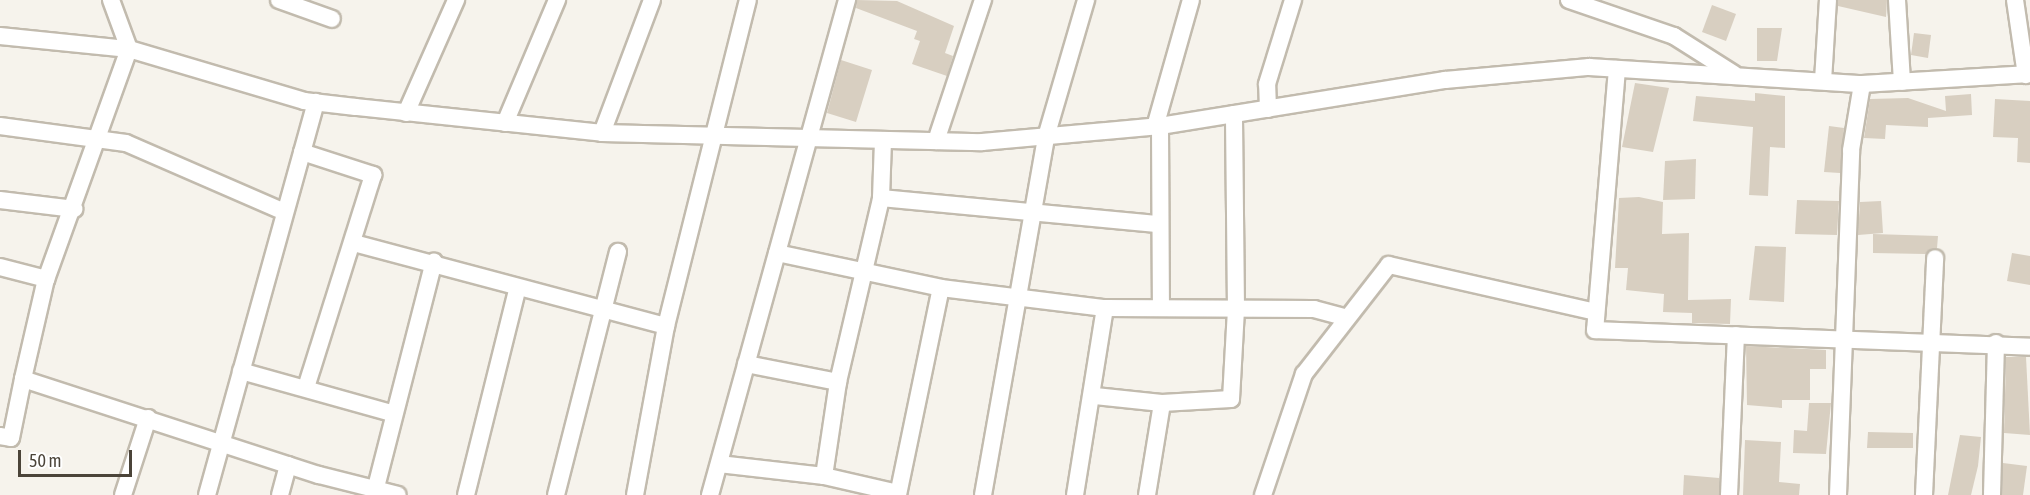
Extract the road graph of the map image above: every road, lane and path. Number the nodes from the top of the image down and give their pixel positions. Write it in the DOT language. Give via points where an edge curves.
graph roads {
  1 [pos="111,0"];
  2 [pos="279,0"];
  3 [pos="456,0"];
  4 [pos="557,0"];
  5 [pos="652,0"];
  6 [pos="748,0"];
  7 [pos="847,0"];
  8 [pos="983,0"];
  9 [pos="1086,0"];
  10 [pos="1191,0"];
  11 [pos="1293,0"];
  12 [pos="1569,0"];
  13 [pos="1828,0"];
  14 [pos="1897,0"];
  15 [pos="2015,0"];
  16 [pos="332,19"];
  17 [pos="0,36"];
  18 [pos="129,48"];
  19 [pos="1617,69"];
  20 [pos="2028,75"];
  21 [pos="1737,76"];
  22 [pos="1823,81"];
  23 [pos="1902,82"];
  24 [pos="1862,84"];
  25 [pos="316,102"];
  26 [pos="1268,109"];
  27 [pos="406,112"];
  28 [pos="1234,114"];
  29 [pos="505,123"];
  30 [pos="0,126"];
  31 [pos="1158,126"];
  32 [pos="602,133"];
  33 [pos="714,136"];
  34 [pos="101,137"];
  35 [pos="1047,137"];
  36 [pos="808,138"];
  37 [pos="883,140"];
  38 [pos="936,141"];
  39 [pos="302,152"];
  40 [pos="881,198"];
  41 [pos="0,200"];
  42 [pos="74,209"];
  43 [pos="285,212"];
  44 [pos="1034,216"];
  45 [pos="1157,224"];
  46 [pos="354,243"];
  47 [pos="618,252"];
  48 [pos="777,253"];
  49 [pos="1935,258"];
  50 [pos="434,262"];
  51 [pos="0,267"];
  52 [pos="863,269"];
  53 [pos="46,279"];
  54 [pos="941,288"];
  55 [pos="517,290"];
  56 [pos="1020,296"];
  57 [pos="1105,308"];
  58 [pos="1161,308"];
  59 [pos="1236,309"];
  60 [pos="605,310"];
  61 [pos="1596,312"];
  62 [pos="1344,317"];
  63 [pos="666,326"];
  64 [pos="1736,335"];
  65 [pos="1846,339"];
  66 [pos="1934,341"];
  67 [pos="1996,343"];
  68 [pos="2030,347"];
  69 [pos="746,364"];
  70 [pos="241,371"];
  71 [pos="23,379"];
  72 [pos="838,381"];
  73 [pos="306,388"];
  74 [pos="1095,396"];
  75 [pos="1162,403"];
  76 [pos="391,413"];
  77 [pos="148,418"];
  78 [pos="0,436"];
  79 [pos="220,444"];
  80 [pos="719,464"];
  81 [pos="288,465"];
  82 [pos="824,476"];
  83 [pos="375,492"];
  84 [pos="898,494"];
  85 [pos="123,495"];
  86 [pos="207,495"];
  87 [pos="280,495"];
  88 [pos="398,495"];
  89 [pos="466,495"];
  90 [pos="556,495"];
  91 [pos="635,495"];
  92 [pos="710,495"];
  93 [pos="984,495"];
  94 [pos="1075,495"];
  95 [pos="1147,495"];
  96 [pos="1263,495"];
  97 [pos="1729,495"];
  98 [pos="1838,495"];
  99 [pos="1924,495"];
  100 [pos="1992,495"];
  1 -- 18 [label="street"];
  2 -- 16 [label="street"];
  3 -- 27 [label="street"];
  4 -- 29 [label="street"];
  5 -- 32 [label="street"];
  6 -- 33 [label="street"];
  7 -- 36 [label="street"];
  8 -- 38 [label="street"];
  9 -- 35 [label="street"];
  10 -- 31 [label="street"];
  11 -- 26 [label="street" via="1267,84"];
  12 -- 21 [label="street" via="1674,36"];
  13 -- 22 [label="street"];
  14 -- 23 [label="street"];
  15 -- 20 [label="street"];
  17 -- 18 [label="street"];
  18 -- 25 [label="street"];
  18 -- 34 [label="street"];
  19 -- 21 [label="street"];
  19 -- 26 [label="street" via="1445,80"];
  19 -- 61 [label="street"];
  20 -- 23 [label="street"];
  21 -- 22 [label="street"];
  22 -- 24 [label="street"];
  23 -- 24 [label="street"];
  24 -- 65 [label="street" via="1851,150"];
  25 -- 27 [label="street"];
  25 -- 39 [label="street"];
  26 -- 28 [label="street"];
  27 -- 29 [label="street"];
  28 -- 31 [label="street"];
  28 -- 59 [label="street"];
  29 -- 32 [label="street"];
  30 -- 34 [label="street"];
  31 -- 35 [label="street"];
  31 -- 45 [label="street"];
  32 -- 33 [label="street"];
  33 -- 36 [label="street"];
  33 -- 63 [label="street"];
  34 -- 42 [label="street"];
  34 -- 43 [label="street"];
  35 -- 38 [label="street"];
  35 -- 44 [label="street"];
  36 -- 37 [label="street"];
  36 -- 48 [label="street"];
  37 -- 38 [label="street"];
  37 -- 40 [label="street"];
  39 -- 43 [label="street"];
  39 -- 46 [label="street" via="373,176"];
  40 -- 44 [label="street"];
  40 -- 52 [label="street"];
  41 -- 42 [label="street"];
  42 -- 53 [label="street"];
  43 -- 70 [label="street"];
  44 -- 45 [label="street"];
  44 -- 56 [label="street"];
  45 -- 58 [label="street"];
  46 -- 50 [label="street"];
  46 -- 73 [label="street"];
  47 -- 60 [label="street"];
  48 -- 52 [label="street"];
  48 -- 69 [label="street"];
  49 -- 66 [label="street"];
  50 -- 55 [label="street"];
  50 -- 76 [label="street"];
  51 -- 53 [label="street"];
  52 -- 54 [label="street"];
  52 -- 72 [label="street"];
  53 -- 71 [label="street"];
  54 -- 56 [label="street"];
  54 -- 84 [label="street"];
  55 -- 60 [label="street"];
  55 -- 89 [label="street"];
  56 -- 57 [label="street"];
  56 -- 93 [label="street"];
  57 -- 58 [label="street"];
  57 -- 74 [label="street"];
  58 -- 59 [label="street"];
  59 -- 62 [label="street" via="1314,309"];
  59 -- 75 [label="street" via="1231,399"];
  60 -- 63 [label="street"];
  60 -- 90 [label="street"];
  61 -- 62 [label="street" via="1389,265"];
  61 -- 64 [label="street" via="1595,330"];
  62 -- 96 [label="street" via="1304,374"];
  63 -- 91 [label="street"];
  64 -- 65 [label="street"];
  64 -- 97 [label="street"];
  65 -- 66 [label="street"];
  65 -- 98 [label="street"];
  66 -- 67 [label="street"];
  66 -- 99 [label="street"];
  67 -- 68 [label="street"];
  67 -- 100 [label="street"];
  69 -- 72 [label="street"];
  69 -- 80 [label="street"];
  70 -- 73 [label="street"];
  70 -- 79 [label="street"];
  71 -- 77 [label="street"];
  71 -- 78 [label="street" via="11,438"];
  72 -- 82 [label="street"];
  73 -- 76 [label="street"];
  74 -- 75 [label="street"];
  74 -- 94 [label="street"];
  75 -- 95 [label="street"];
  76 -- 83 [label="street"];
  77 -- 79 [label="street"];
  77 -- 85 [label="street"];
  79 -- 81 [label="street"];
  79 -- 86 [label="street"];
  80 -- 82 [label="street"];
  80 -- 92 [label="street"];
  81 -- 83 [label="street"];
  81 -- 87 [label="street"];
  82 -- 84 [label="street"];
  83 -- 88 [label="street"];
}
